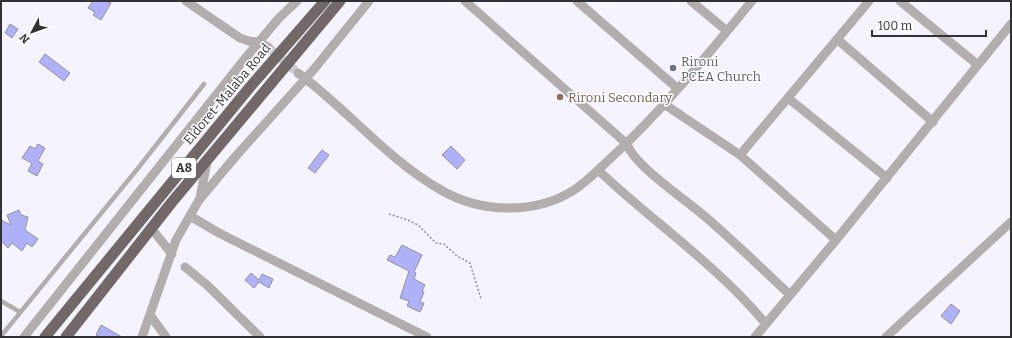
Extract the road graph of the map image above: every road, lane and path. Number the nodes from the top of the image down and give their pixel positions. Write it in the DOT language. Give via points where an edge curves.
graph roads {
  1 [pos="186,1"];
  2 [pos="297,1"];
  3 [pos="325,1"];
  4 [pos="340,1"];
  5 [pos="369,1"];
  6 [pos="465,1"];
  7 [pos="577,1"];
  8 [pos="691,1"];
  9 [pos="752,1"];
  10 [pos="869,1"];
  11 [pos="900,1"];
  12 [pos="1011,24"];
  13 [pos="727,32"];
  14 [pos="837,39"];
  15 [pos="259,42"];
  16 [pos="268,47"];
  17 [pos="978,65"];
  18 [pos="298,73"];
  19 [pos="306,79"];
  20 [pos="204,84"];
  21 [pos="677,88"];
  22 [pos="788,98"];
  23 [pos="664,104"];
  24 [pos="932,122"];
  25 [pos="626,144"];
  26 [pos="740,155"];
  27 [pos="207,162"];
  28 [pos="598,170"];
  29 [pos="887,178"];
  30 [pos="199,200"];
  31 [pos="389,214"];
  32 [pos="190,216"];
  33 [pos="1011,222"];
  34 [pos="151,228"];
  35 [pos="836,240"];
  36 [pos="172,254"];
  37 [pos="185,267"];
  38 [pos="790,295"];
  39 [pos="481,299"];
  40 [pos="1,302"];
  41 [pos="20,312"];
  42 [pos="150,315"];
  43 [pos="766,324"];
  44 [pos="1,336"];
  45 [pos="24,337"];
  46 [pos="45,337"];
  47 [pos="66,337"];
  48 [pos="142,337"];
  49 [pos="166,337"];
  50 [pos="260,337"];
  51 [pos="427,337"];
  52 [pos="755,337"];
  53 [pos="886,337"];
  1 -- 15 [label="street" via="240,38"];
  2 -- 15 [label="street, Eldoret-Malaba Road"];
  3 -- 46 [label="highway, Eldoret-Malaba Road / A8" via="250,87"];
  4 -- 27 [label="highway, Eldoret-Malaba Road / A8"];
  5 -- 19 [label="street"];
  6 -- 25 [label="street"];
  7 -- 21 [label="street"];
  8 -- 13 [label="street"];
  9 -- 13 [label="street"];
  10 -- 14 [label="street"];
  11 -- 17 [label="street"];
  12 -- 17 [label="street"];
  13 -- 21 [label="street"];
  14 -- 22 [label="street"];
  14 -- 24 [label="street"];
  15 -- 16 [label="street"];
  15 -- 45 [label="street, Eldoret-Malaba Road"];
  17 -- 24 [label="street"];
  18 -- 19 [label="street"];
  19 -- 28 [label="street" via="412,170 440,190 467,202 516,208 539,205 573,191"];
  19 -- 30 [label="street"];
  20 -- 41 [label="lane"];
  21 -- 23 [label="street"];
  22 -- 26 [label="street"];
  22 -- 29 [label="street"];
  23 -- 25 [label="street"];
  23 -- 26 [label="street"];
  24 -- 29 [label="street"];
  25 -- 28 [label="street"];
  25 -- 38 [label="street" via="648,170 734,242"];
  26 -- 35 [label="street"];
  27 -- 30 [label="street"];
  27 -- 34 [label="highway, Eldoret-Malaba Road / A8"];
  28 -- 43 [label="street" via="713,269"];
  29 -- 35 [label="street"];
  30 -- 32 [label="street"];
  31 -- 39 [label="path" via="418,225 436,243 444,244 457,256 470,263"];
  32 -- 36 [label="street" via="176,240"];
  32 -- 51 [label="street"];
  33 -- 53 [label="street"];
  34 -- 36 [label="street"];
  34 -- 47 [label="highway, Eldoret-Malaba Road / A8"];
  35 -- 38 [label="street"];
  36 -- 42 [label="street"];
  37 -- 50 [label="street"];
  38 -- 43 [label="street"];
  40 -- 41 [label="lane"];
  41 -- 44 [label="lane"];
  42 -- 48 [label="street"];
  42 -- 49 [label="street"];
  43 -- 52 [label="street"];
}
